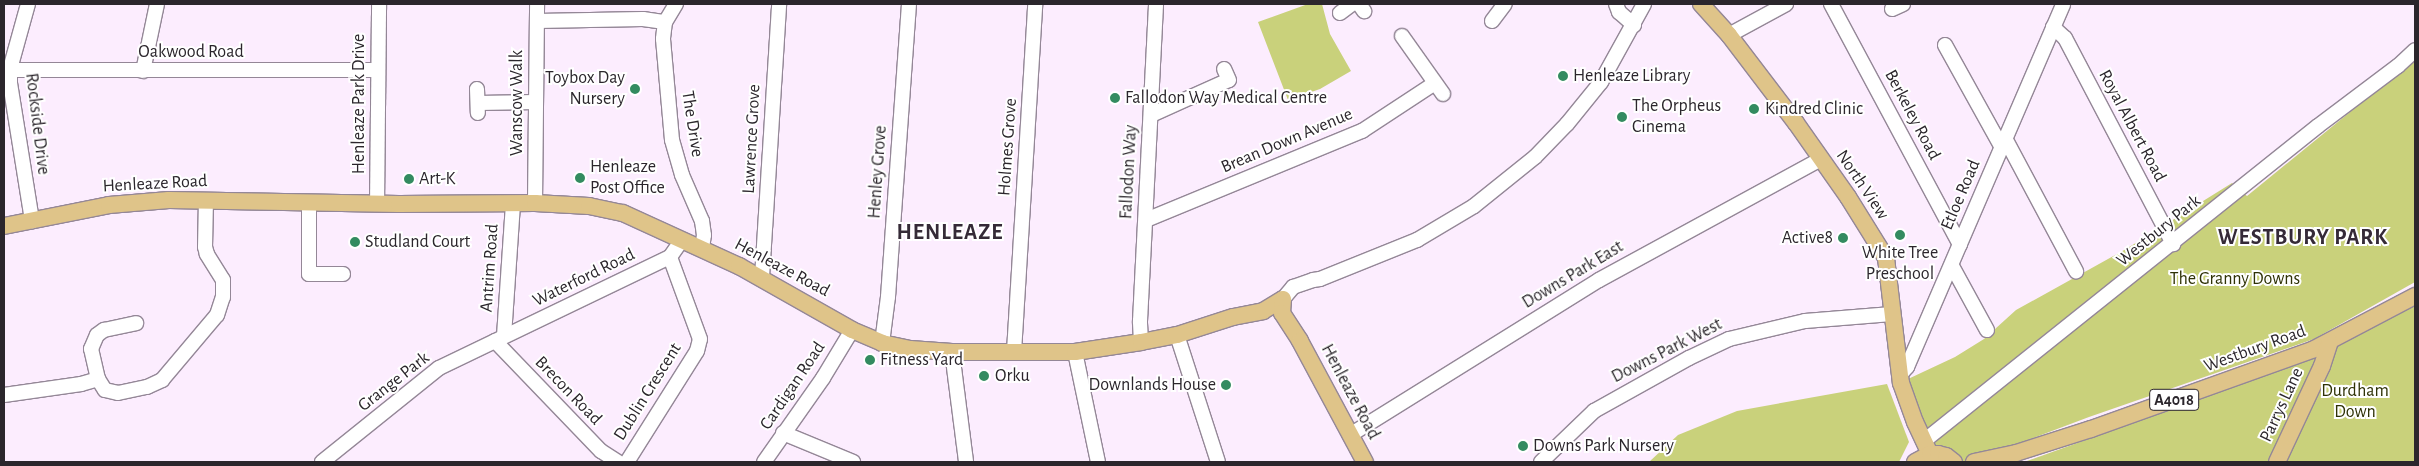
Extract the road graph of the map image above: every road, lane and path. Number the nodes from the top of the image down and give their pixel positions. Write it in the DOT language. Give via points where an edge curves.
graph roads {
  1 [pos="28,4"];
  2 [pos="157,4"];
  3 [pos="379,4"];
  4 [pos="537,4"];
  5 [pos="676,4"];
  6 [pos="779,4"];
  7 [pos="909,4"];
  8 [pos="1035,4"];
  9 [pos="1156,4"];
  10 [pos="1505,4"];
  11 [pos="1617,4"];
  12 [pos="1701,4"];
  13 [pos="1786,4"];
  14 [pos="1831,4"];
  15 [pos="2063,4"];
  16 [pos="1358,6"];
  17 [pos="1643,7"];
  18 [pos="1340,13"];
  19 [pos="537,21"];
  20 [pos="1492,21"];
  21 [pos="665,22"];
  22 [pos="1634,25"];
  23 [pos="2054,27"];
  24 [pos="1729,35"];
  25 [pos="1402,36"];
  26 [pos="1945,45"];
  27 [pos="2415,50"];
  28 [pos="1224,69"];
  29 [pos="7,70"];
  30 [pos="378,70"];
  31 [pos="143,71"];
  32 [pos="478,89"];
  33 [pos="536,102"];
  34 [pos="1150,115"];
  35 [pos="2004,144"];
  36 [pos="1821,159"];
  37 [pos="206,200"];
  38 [pos="309,203"];
  39 [pos="513,203"];
  40 [pos="535,203"];
  41 [pos="377,204"];
  42 [pos="1146,220"];
  43 [pos="32,221"];
  44 [pos="4,226"];
  45 [pos="682,240"];
  46 [pos="2173,244"];
  47 [pos="1960,245"];
  48 [pos="702,248"];
  49 [pos="670,257"];
  50 [pos="1952,266"];
  51 [pos="2076,271"];
  52 [pos="343,274"];
  53 [pos="762,277"];
  54 [pos="2415,296"];
  55 [pos="1283,299"];
  56 [pos="1892,314"];
  57 [pos="130,327"];
  58 [pos="852,330"];
  59 [pos="1988,330"];
  60 [pos="1178,335"];
  61 [pos="500,339"];
  62 [pos="1142,342"];
  63 [pos="2330,342"];
  64 [pos="882,343"];
  65 [pos="2314,349"];
  66 [pos="952,352"];
  67 [pos="1014,352"];
  68 [pos="1075,352"];
  69 [pos="2322,366"];
  70 [pos="1900,375"];
  71 [pos="98,379"];
  72 [pos="4,395"];
  73 [pos="783,433"];
  74 [pos="1350,435"];
  75 [pos="2016,453"];
  76 [pos="1922,454"];
  77 [pos="597,457"];
  78 [pos="322,462"];
  79 [pos="618,462"];
  80 [pos="627,462"];
  81 [pos="764,462"];
  82 [pos="853,462"];
  83 [pos="966,462"];
  84 [pos="1098,462"];
  85 [pos="1218,462"];
  86 [pos="1365,462"];
  87 [pos="1541,462"];
  88 [pos="1954,462"];
  89 [pos="1974,462"];
  90 [pos="1996,462"];
  91 [pos="2277,462"];
  1 -- 29 [label="street, Rockside Drive"];
  2 -- 31 [label="street"];
  3 -- 30 [label="street, Henleaze Park Drive"];
  4 -- 19 [label="street, Wanscow Walk"];
  5 -- 21 [label="street, The Drive"];
  6 -- 53 [label="street, Lawrence Grove"];
  7 -- 64 [label="street, Henley Grove"];
  8 -- 67 [label="street, Holmes Grove"];
  9 -- 34 [label="street, Fallodon Way"];
  10 -- 20 [label="street"];
  11 -- 17 [label="street"];
  11 -- 22 [label="street" via="1620,12"];
  12 -- 24 [label="main road, North View"];
  13 -- 24 [label="street"];
  14 -- 47 [label="street, Berkeley Road"];
  15 -- 23 [label="street, Etloe Road"];
  16 -- 18 [label="street"];
  17 -- 22 [label="street"];
  19 -- 21 [label="street" via="642,19"];
  19 -- 33 [label="street, Wanscow Walk"];
  21 -- 48 [label="street, The Drive" via="664,58 672,140 704,229"];
  22 -- 55 [label="street" via="1595,91 1535,157 1474,206 1417,240 1293,287"];
  23 -- 35 [label="street, Etloe Road"];
  23 -- 46 [label="street, Royal Albert Road" via="2065,38"];
  24 -- 36 [label="main road, North View"];
  25 -- 42 [label="street, Brean Down Avenue" via="1439,89 1362,131"];
  26 -- 35 [label="street"];
  27 -- 46 [label="street, Westbury Park"];
  28 -- 34 [label="street" via="1229,80"];
  29 -- 31 [label="street, Oakwood Road"];
  29 -- 43 [label="street, Rockside Drive"];
  30 -- 31 [label="street, Oakwood Road"];
  30 -- 41 [label="street, Henleaze Park Drive"];
  32 -- 33 [label="street" via="478,108"];
  33 -- 40 [label="street, Wanscow Walk"];
  34 -- 42 [label="street, Fallodon Way"];
  35 -- 47 [label="street, Etloe Road"];
  35 -- 51 [label="street"];
  36 -- 56 [label="main road, North View" via="1886,258"];
  36 -- 74 [label="street, Downs Park East" via="1599,280"];
  37 -- 38 [label="main road, Henleaze Road"];
  37 -- 43 [label="main road, Henleaze Road" via="109,204"];
  37 -- 71 [label="street" via="205,247 220,271 224,289 217,315 155,385 111,393 100,385"];
  38 -- 41 [label="main road, Henleaze Road"];
  38 -- 52 [label="street" via="309,274"];
  39 -- 40 [label="main road, Henleaze Road"];
  39 -- 41 [label="main road, Henleaze Road"];
  39 -- 61 [label="street, Antrim Road"];
  40 -- 45 [label="main road, Henleaze Road" via="606,208"];
  42 -- 62 [label="street, Fallodon Way" via="1140,321"];
  43 -- 44 [label="main road, Henleaze Road"];
  45 -- 48 [label="main road, Henleaze Road"];
  45 -- 49 [label="street, Waterford Road"];
  46 -- 76 [label="street, Westbury Park" via="1937,431"];
  47 -- 50 [label="street, Etloe Road"];
  48 -- 53 [label="main road, Henleaze Road"];
  49 -- 61 [label="street, Waterford Road"];
  49 -- 80 [label="street, Dublin Crescent" via="700,339 697,351"];
  50 -- 59 [label="street"];
  50 -- 70 [label="street, Etloe Road" via="1907,367"];
  53 -- 58 [label="main road, Henleaze Road"];
  54 -- 63 [label="main road, Westbury Road / A4018"];
  55 -- 60 [label="main road, Henleaze Road" via="1259,301 1233,317"];
  55 -- 74 [label="main road, Henleaze Road" via="1295,316 1300,341"];
  56 -- 70 [label="main road, North View"];
  56 -- 87 [label="street, Downs Park West" via="1805,321 1729,339 1594,411"];
  57 -- 71 [label="street" via="104,330 92,342"];
  58 -- 64 [label="main road, Henleaze Road"];
  58 -- 73 [label="street, Cardigan Road" via="823,378"];
  60 -- 62 [label="main road, Henleaze Road"];
  60 -- 85 [label="street"];
  61 -- 77 [label="street, Brecon Road"];
  61 -- 78 [label="street, Grange Park" via="439,368"];
  62 -- 68 [label="main road, Henleaze Road"];
  63 -- 65 [label="main road, Westbury Road / A4018"];
  63 -- 69 [label="main road, Parrys Lane"];
  64 -- 66 [label="main road, Henleaze Road"];
  65 -- 69 [label="main road, Parrys Lane"];
  65 -- 75 [label="main road, Westbury Road / A4018"];
  66 -- 67 [label="main road, Henleaze Road"];
  66 -- 83 [label="street"];
  67 -- 68 [label="main road, Henleaze Road"];
  68 -- 84 [label="street"];
  69 -- 91 [label="main road, Parrys Lane"];
  70 -- 76 [label="main road, North View"];
  71 -- 72 [label="street"];
  73 -- 81 [label="street, Cardigan Road"];
  73 -- 82 [label="street"];
  74 -- 86 [label="main road, Henleaze Road"];
  75 -- 89 [label="main road, Westbury Road / A4018"];
  75 -- 90 [label="main road, Westbury Road / A4018"];
  76 -- 88 [label="main road" via="1946,456"];
  77 -- 79 [label="street, Brecon Road"];
}
